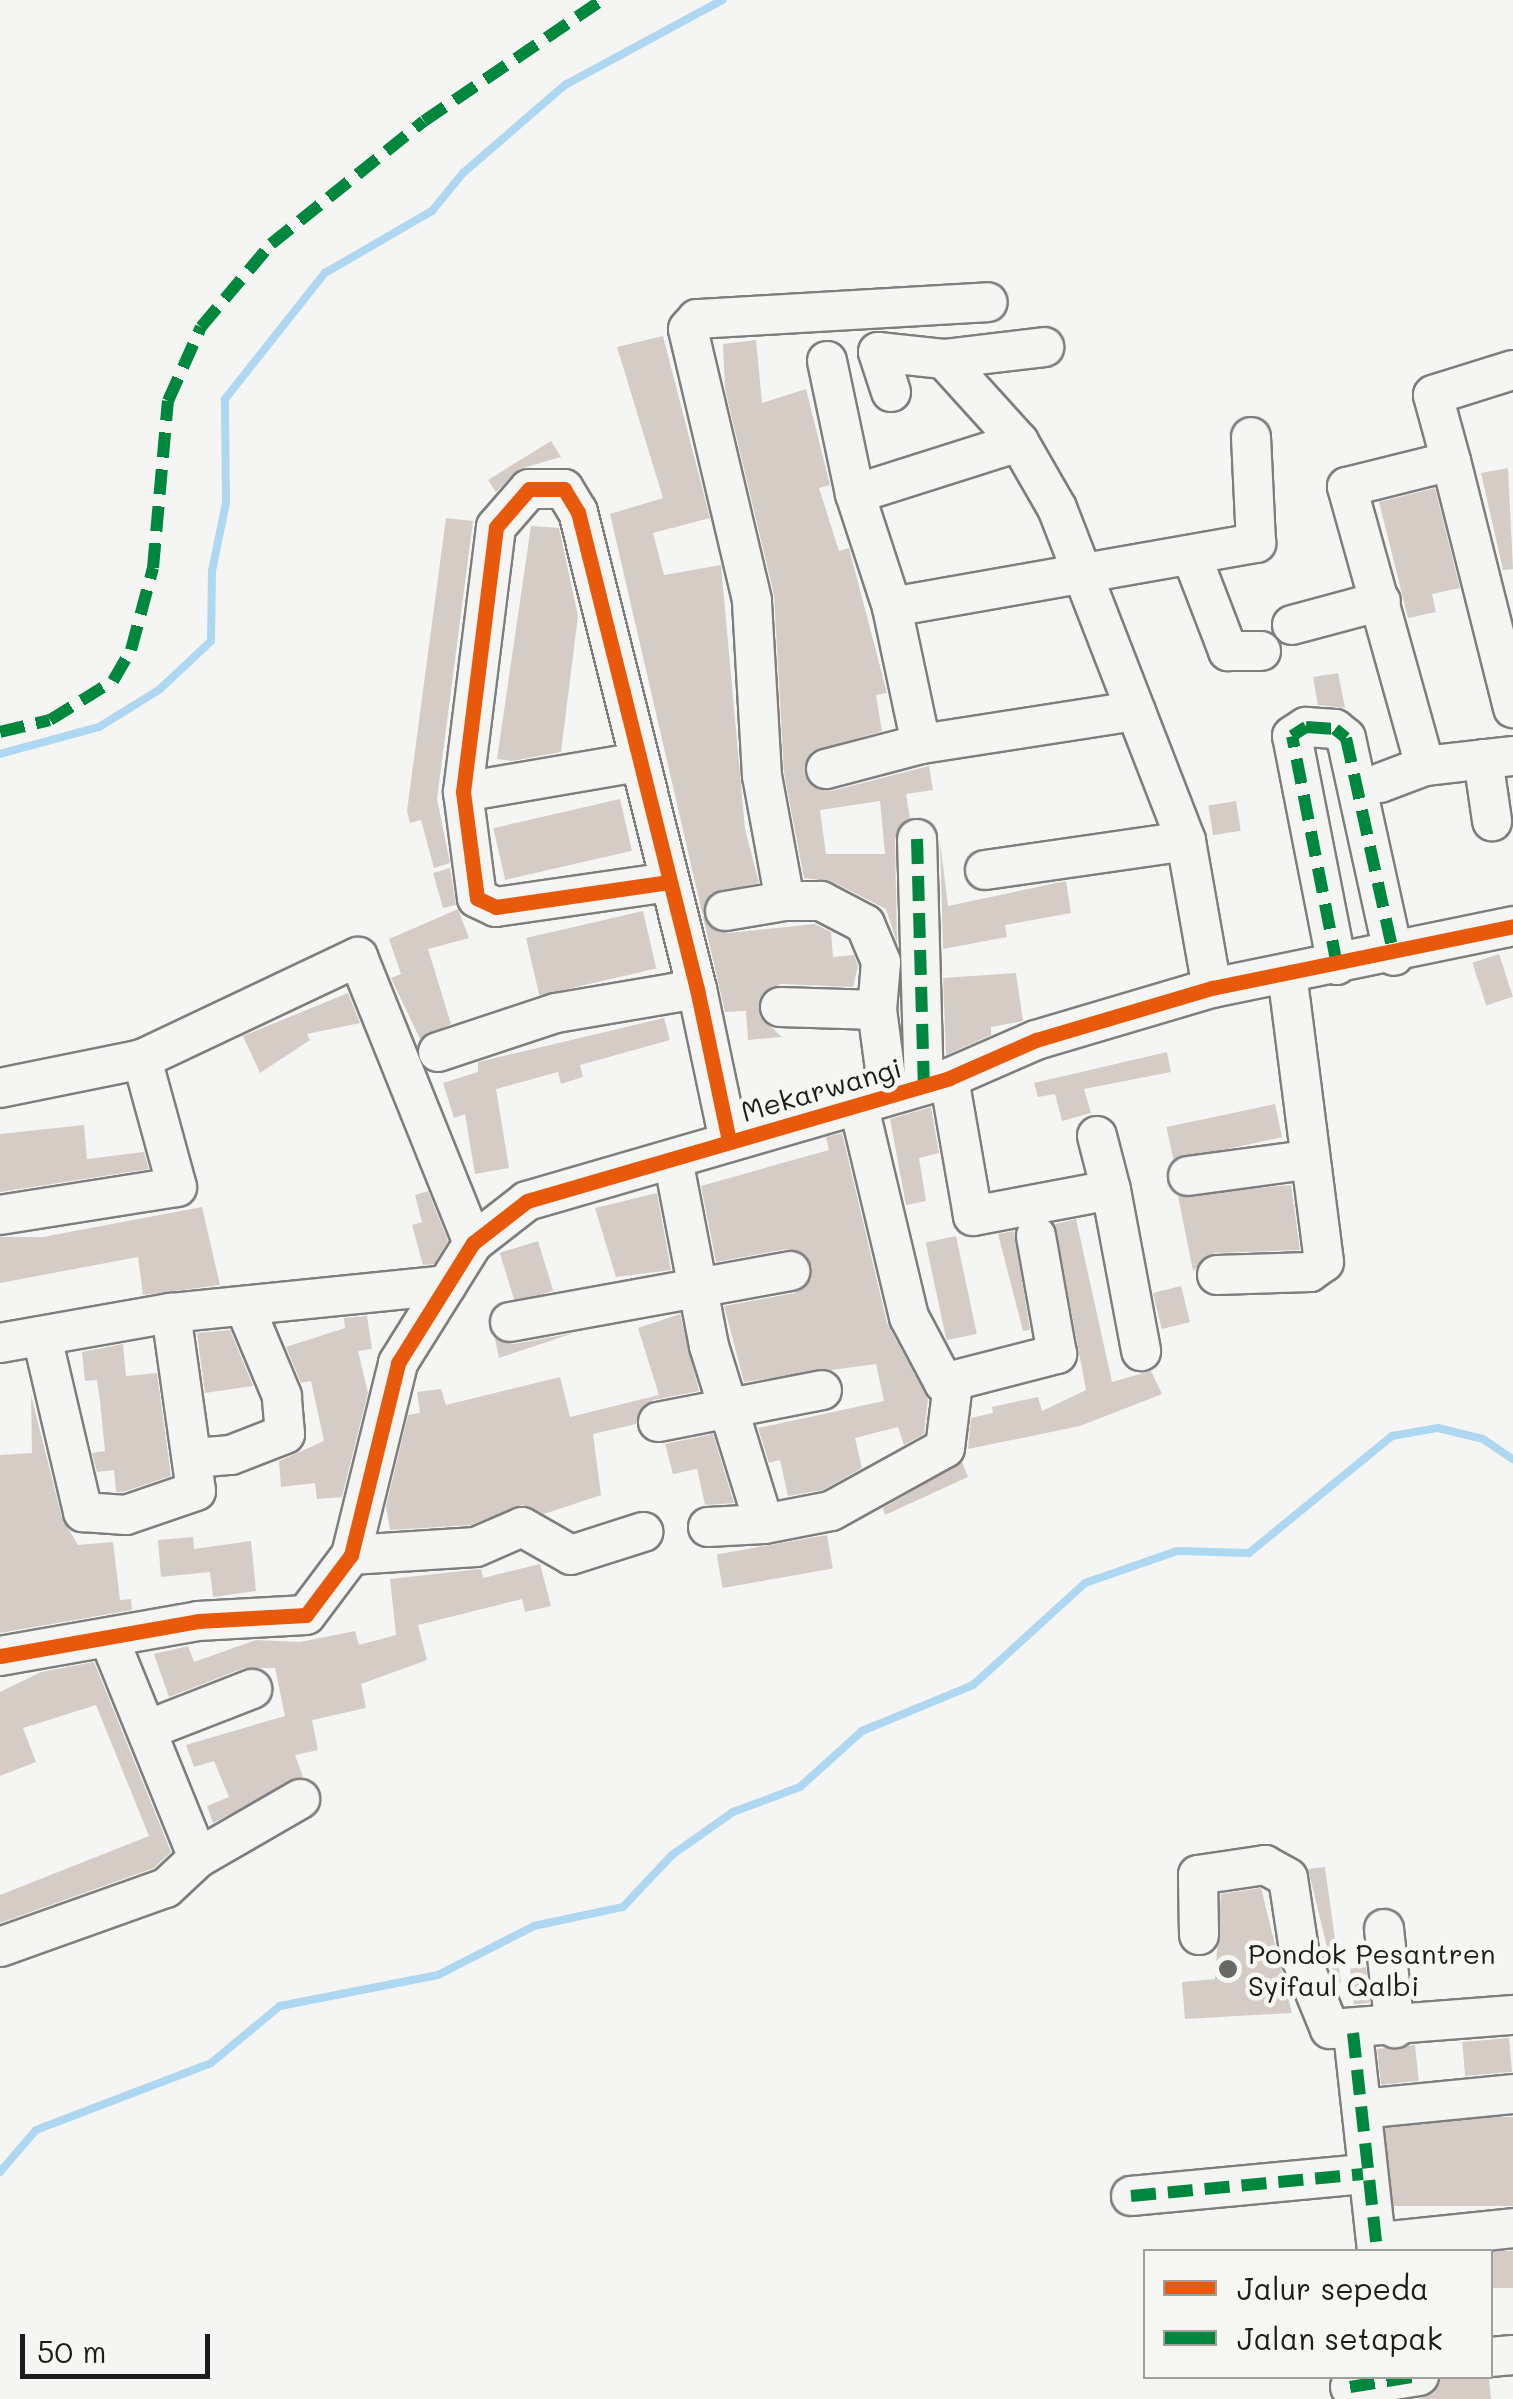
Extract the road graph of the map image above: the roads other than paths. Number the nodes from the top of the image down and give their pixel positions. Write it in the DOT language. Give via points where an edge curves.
graph roads {
  1 [pos="988,302"];
  2 [pos="1044,347"];
  3 [pos="944,360"];
  4 [pos="826,361"];
  5 [pos="1513,370"];
  6 [pos="891,392"];
  7 [pos="1251,437"];
  8 [pos="1019,442"];
  9 [pos="1451,461"];
  10 [pos="854,494"];
  11 [pos="1192,557"];
  12 [pos="1084,578"];
  13 [pos="1381,601"];
  14 [pos="892,608"];
  15 [pos="1292,625"];
  16 [pos="1262,651"];
  17 [pos="1513,708"];
  18 [pos="1135,712"];
  19 [pos="921,744"];
  20 [pos="1498,758"];
  21 [pos="639,762"];
  22 [pos="1425,766"];
  23 [pos="826,768"];
  24 [pos="1380,782"];
  25 [pos="463,792"];
  26 [pos="1492,821"];
  27 [pos="917,839"];
  28 [pos="1186,840"];
  29 [pos="985,870"];
  30 [pos="669,882"];
  31 [pos="785,901"];
  32 [pos="725,912"];
  33 [pos="1513,926"];
  34 [pos="1394,956"];
  35 [pos="1338,965"];
  36 [pos="1287,974"];
  37 [pos="1212,988"];
  38 [pos="697,989"];
  39 [pos="780,1007"];
  40 [pos="877,1010"];
  41 [pos="438,1052"];
  42 [pos="142,1059"];
  43 [pos="0,1088"];
  44 [pos="905,1090"];
  45 [pos="1097,1136"];
  46 [pos="729,1142"];
  47 [pos="674,1159"];
  48 [pos="1306,1160"];
  49 [pos="1188,1176"];
  50 [pos="1112,1190"];
  51 [pos="0,1214"];
  52 [pos="1036,1236"];
  53 [pos="472,1243"];
  54 [pos="790,1271"];
  55 [pos="1217,1274"];
  56 [pos="697,1284"];
  57 [pos="447,1285"];
  58 [pos="246,1310"];
  59 [pos="171,1314"];
  60 [pos="510,1322"];
  61 [pos="42,1338"];
  62 [pos="0,1343"];
  63 [pos="1141,1351"];
  64 [pos="953,1384"];
  65 [pos="822,1390"];
  66 [pos="730,1402"];
  67 [pos="658,1422"];
  68 [pos="195,1458"];
  69 [pos="764,1524"];
  70 [pos="708,1528"];
  71 [pos="644,1532"];
  72 [pos="352,1556"];
  73 [pos="110,1641"];
  74 [pos="0,1656"];
  75 [pos="252,1688"];
  76 [pos="147,1730"];
  77 [pos="300,1799"];
  78 [pos="198,1858"];
  79 [pos="1384,1928"];
  80 [pos="1199,1935"];
  81 [pos="0,1947"];
  82 [pos="1513,2016"];
  83 [pos="1395,2028"];
  84 [pos="1353,2032"];
  85 [pos="1513,2094"];
  86 [pos="1371,2108"];
  87 [pos="1363,2174"];
  88 [pos="1131,2196"];
  89 [pos="1513,2228"];
  90 [pos="1384,2246"];
  91 [pos="1400,2379"];
  92 [pos="1350,2387"];
  1 -- 31 [label="street" via="697,320 688,329 752,600 762,776"];
  2 -- 3 [label="street"];
  3 -- 6 [label="street" via="878,352"];
  3 -- 8 [label="street"];
  4 -- 10 [label="street"];
  5 -- 9 [label="street" via="1432,395"];
  7 -- 11 [label="street" via="1256,543"];
  8 -- 10 [label="street"];
  8 -- 12 [label="street"];
  9 -- 13 [label="street" via="1347,487"];
  9 -- 17 [label="street"];
  10 -- 14 [label="street"];
  11 -- 12 [label="street"];
  11 -- 16 [label="street" via="1228,651"];
  12 -- 14 [label="street"];
  12 -- 18 [label="street"];
  13 -- 15 [label="street"];
  13 -- 22 [label="street"];
  14 -- 19 [label="street"];
  18 -- 19 [label="street"];
  18 -- 28 [label="street"];
  19 -- 23 [label="street"];
  20 -- 22 [label="street"];
  20 -- 26 [label="street"];
  21 -- 25 [label="street"];
  21 -- 25 [label="street" via="578,512 564,489 550,484 514,501 496,526"];
  21 -- 30 [label="street"];
  22 -- 24 [label="street"];
  25 -- 30 [label="street" via="474,886 488,906"];
  27 -- 44 [label="street"];
  28 -- 29 [label="street"];
  28 -- 37 [label="street"];
  30 -- 38 [label="street"];
  31 -- 32 [label="street"];
  31 -- 40 [label="street" via="821,900 865,924 881,962"];
  33 -- 34 [label="street, Mekarwangi"];
  34 -- 35 [label="street, Mekarwangi"];
  34 -- 35 [label="street" via="1346,738 1335,729 1306,727 1292,736"];
  35 -- 36 [label="street, Mekarwangi"];
  36 -- 37 [label="street, Mekarwangi"];
  36 -- 48 [label="street"];
  37 -- 44 [label="street, Mekarwangi" via="1036,1040"];
  38 -- 41 [label="street" via="556,1013"];
  38 -- 46 [label="street"];
  39 -- 40 [label="street"];
  40 -- 44 [label="street"];
  42 -- 43 [label="street"];
  42 -- 51 [label="street" via="177,1187"];
  42 -- 53 [label="street" via="358,957"];
  44 -- 46 [label="street, Mekarwangi"];
  44 -- 50 [label="street" via="973,1216"];
  44 -- 64 [label="street" via="909,1316 933,1374"];
  45 -- 50 [label="street"];
  46 -- 47 [label="street, Mekarwangi"];
  47 -- 53 [label="street, Mekarwangi" via="527,1201"];
  47 -- 56 [label="street"];
  48 -- 49 [label="street"];
  48 -- 55 [label="street" via="1324,1262 1310,1272"];
  50 -- 63 [label="street"];
  52 -- 64 [label="street" via="1057,1354"];
  53 -- 57 [label="street, Mekarwangi"];
  54 -- 56 [label="street"];
  56 -- 60 [label="street"];
  56 -- 66 [label="street"];
  57 -- 58 [label="street"];
  57 -- 72 [label="street, Mekarwangi" via="398,1363"];
  58 -- 59 [label="street"];
  58 -- 68 [label="street" via="282,1396 285,1434 231,1455"];
  59 -- 61 [label="street"];
  59 -- 68 [label="street"];
  61 -- 62 [label="street"];
  61 -- 68 [label="street" via="90,1518 192,1495"];
  64 -- 69 [label="street" via="945,1448 831,1511"];
  65 -- 66 [label="street"];
  66 -- 67 [label="street"];
  66 -- 69 [label="street"];
  69 -- 70 [label="street"];
  71 -- 72 [label="street" via="571,1555 522,1527 476,1547"];
  72 -- 73 [label="street, Mekarwangi" via="306,1614 198,1621"];
  73 -- 74 [label="street"];
  73 -- 76 [label="street"];
  75 -- 76 [label="street"];
  76 -- 78 [label="street"];
  77 -- 78 [label="street"];
  78 -- 81 [label="street" via="166,1888"];
  79 -- 83 [label="street"];
  80 -- 84 [label="street" via="1202,1872 1266,1865 1288,1878 1321,2020"];
  82 -- 83 [label="street"];
  83 -- 84 [label="street"];
  84 -- 87 [label="street"];
  85 -- 86 [label="street"];
  87 -- 88 [label="street"];
  87 -- 90 [label="street" via="1370,2174"];
  89 -- 90 [label="street"];
  91 -- 92 [label="street"];
}
